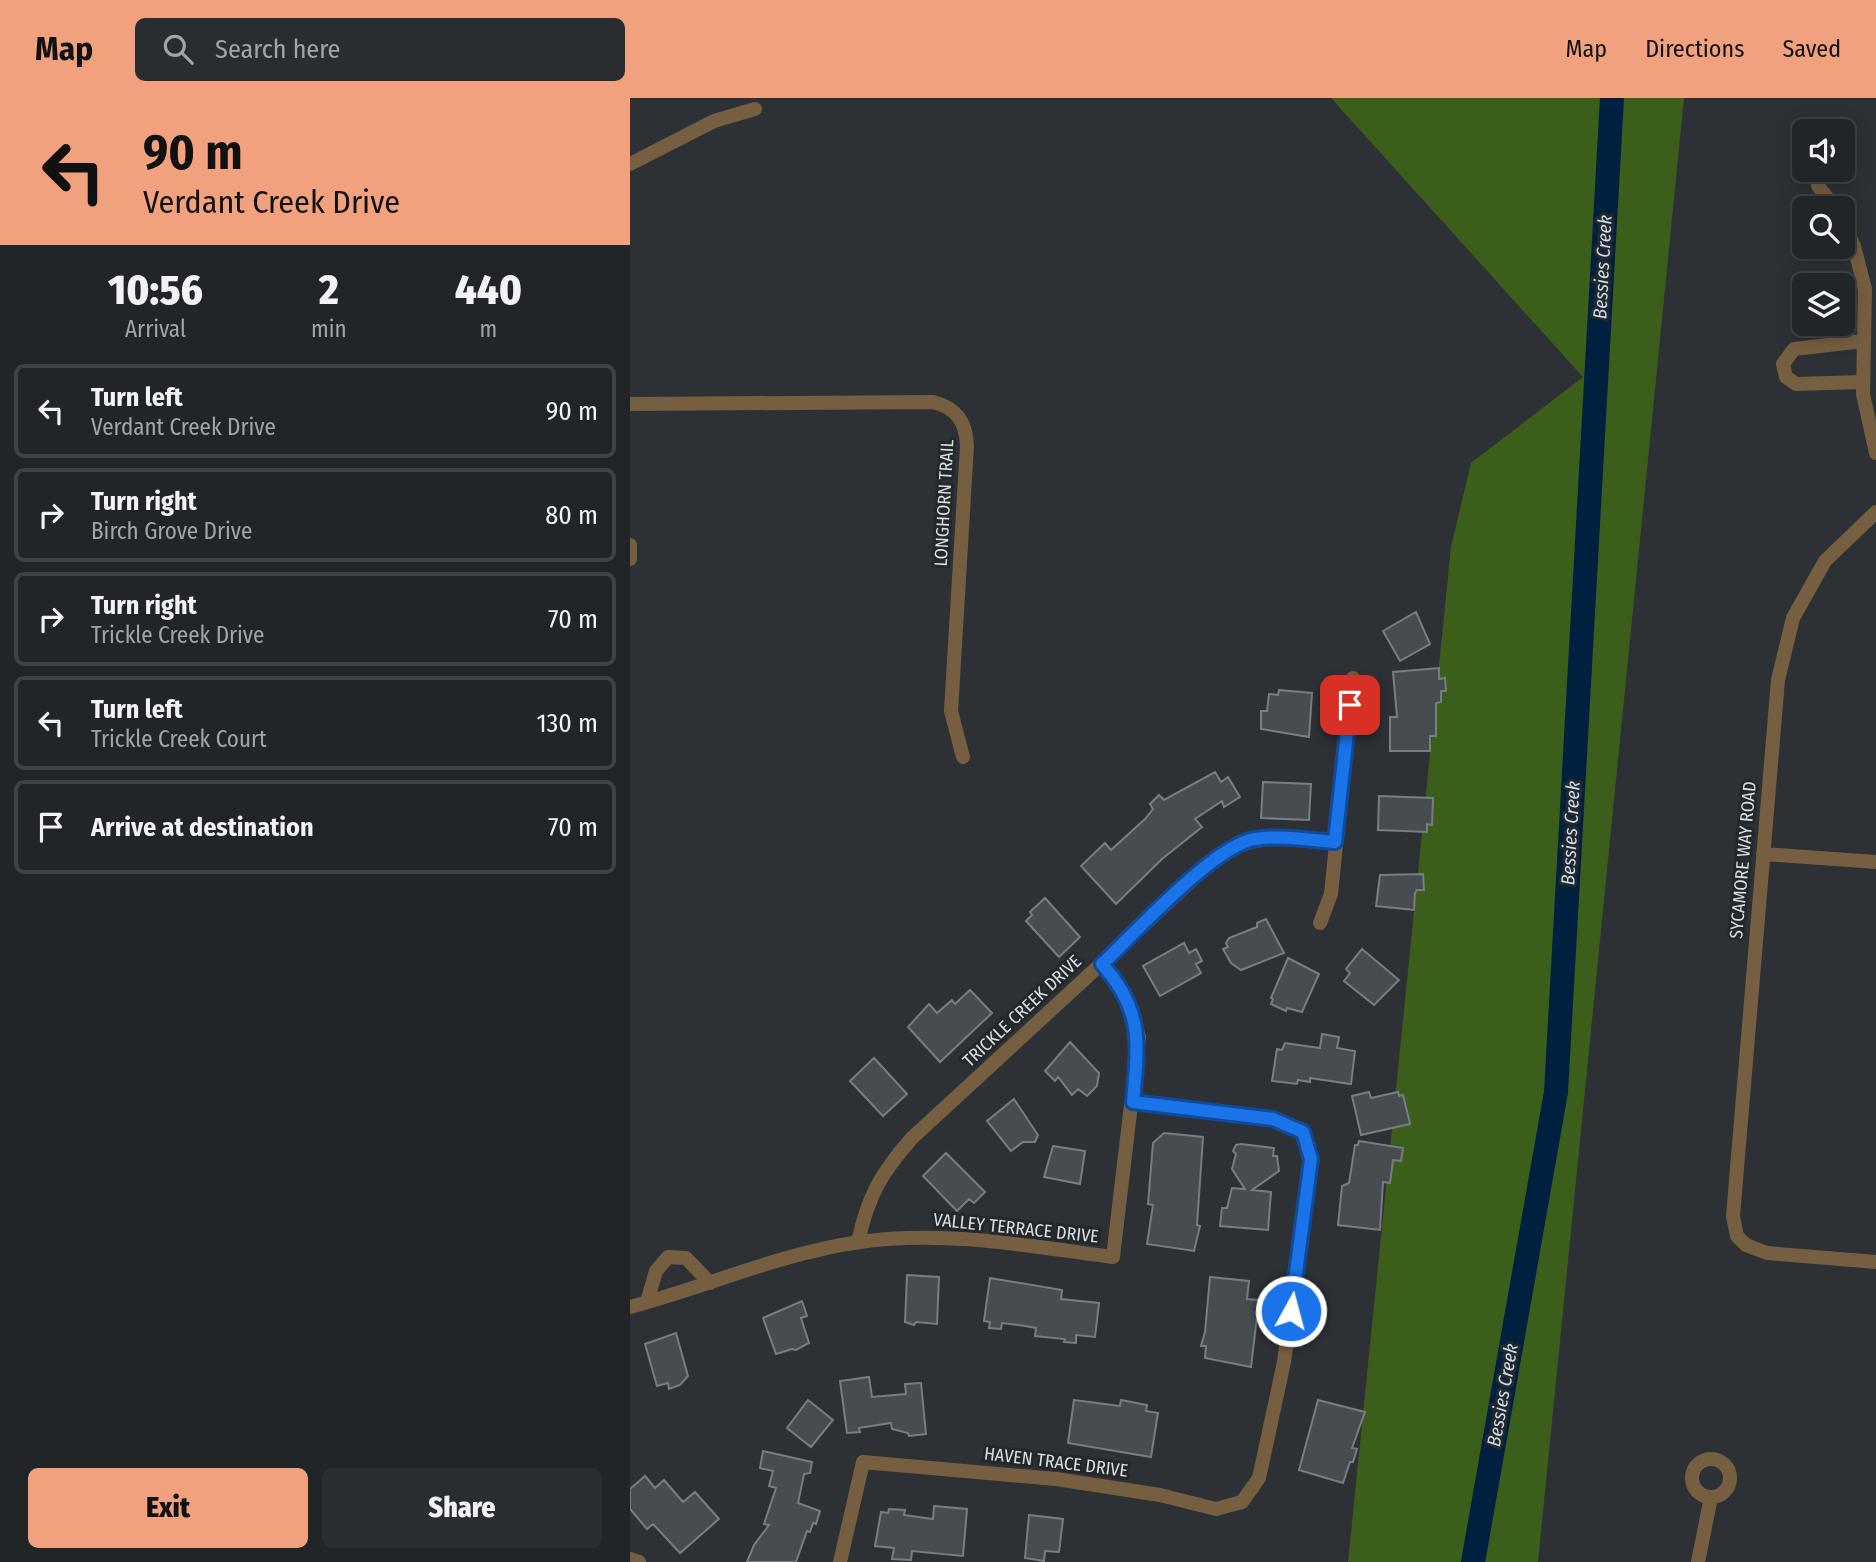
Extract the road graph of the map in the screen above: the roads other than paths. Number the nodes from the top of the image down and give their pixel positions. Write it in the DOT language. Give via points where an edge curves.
graph roads {
  1 [pos="755,109"];
  2 [pos="630,164"];
  3 [pos="1818,186"];
  4 [pos="1826,196"];
  5 [pos="1855,250"];
  6 [pos="1863,341"];
  7 [pos="1863,382"];
  8 [pos="630,404"];
  9 [pos="1876,453"];
  10 [pos="1876,512"];
  11 [pos="630,545"];
  12 [pos="630,559"];
  13 [pos="1353,678"];
  14 [pos="963,757"];
  15 [pos="1335,842"];
  16 [pos="1763,854"];
  17 [pos="1876,862"];
  18 [pos="1320,923"];
  19 [pos="1102,964"];
  20 [pos="1133,1102"];
  21 [pos="858,1242"];
  22 [pos="1876,1262"];
  23 [pos="710,1283"];
  24 [pos="647,1303"];
  25 [pos="630,1307"];
  26 [pos="1710,1497"];
  27 [pos="630,1559"];
  28 [pos="639,1562"];
  29 [pos="840,1562"];
  30 [pos="1698,1562"];
  1 -- 2 [label="street" via="714,121"];
  3 -- 4 [label="street"];
  5 -- 6 [label="street" via="1865,289"];
  6 -- 7 [label="street"];
  6 -- 7 [label="street" via="1794,349 1783,364 1786,377 1796,384"];
  7 -- 9 [label="street"];
  8 -- 14 [label="street, LONGHORN TRAIL" via="933,402 959,415 967,446 951,711"];
  10 -- 16 [label="street, SYCAMORE WAY ROAD" via="1825,561 1793,618 1777,680"];
  11 -- 12 [label="street"];
  13 -- 15 [label="street"];
  15 -- 18 [label="street" via="1331,894"];
  15 -- 19 [label="street, TRICKLE CREEK DRIVE" via="1270,838 1240,843 1215,859"];
  16 -- 17 [label="street"];
  16 -- 22 [label="street, SYCAMORE WAY ROAD" via="1734,1226 1742,1241 1766,1253"];
  19 -- 20 [label="street" via="1127,997 1139,1037"];
  19 -- 21 [label="street, TRICKLE CREEK DRIVE" via="898,1154 869,1198"];
  20 -- 21 [label="street, VALLEY TERRACE DRIVE" via="1113,1257 933,1237"];
  20 -- 29 [label="street, HAVEN TRACE DRIVE" via="1273,1119 1303,1132 1311,1159 1284,1362 1259,1478 1242,1502 1216,1509 1056,1479 863,1462"];
  21 -- 23 [label="street, VALLEY TERRACE DRIVE"];
  23 -- 24 [label="street, VALLEY TERRACE DRIVE"];
  23 -- 24 [label="street" via="685,1258 668,1257 656,1270"];
  24 -- 25 [label="street, VALLEY TERRACE DRIVE"];
  26 -- 30 [label="street"];
  27 -- 28 [label="street"];
}
